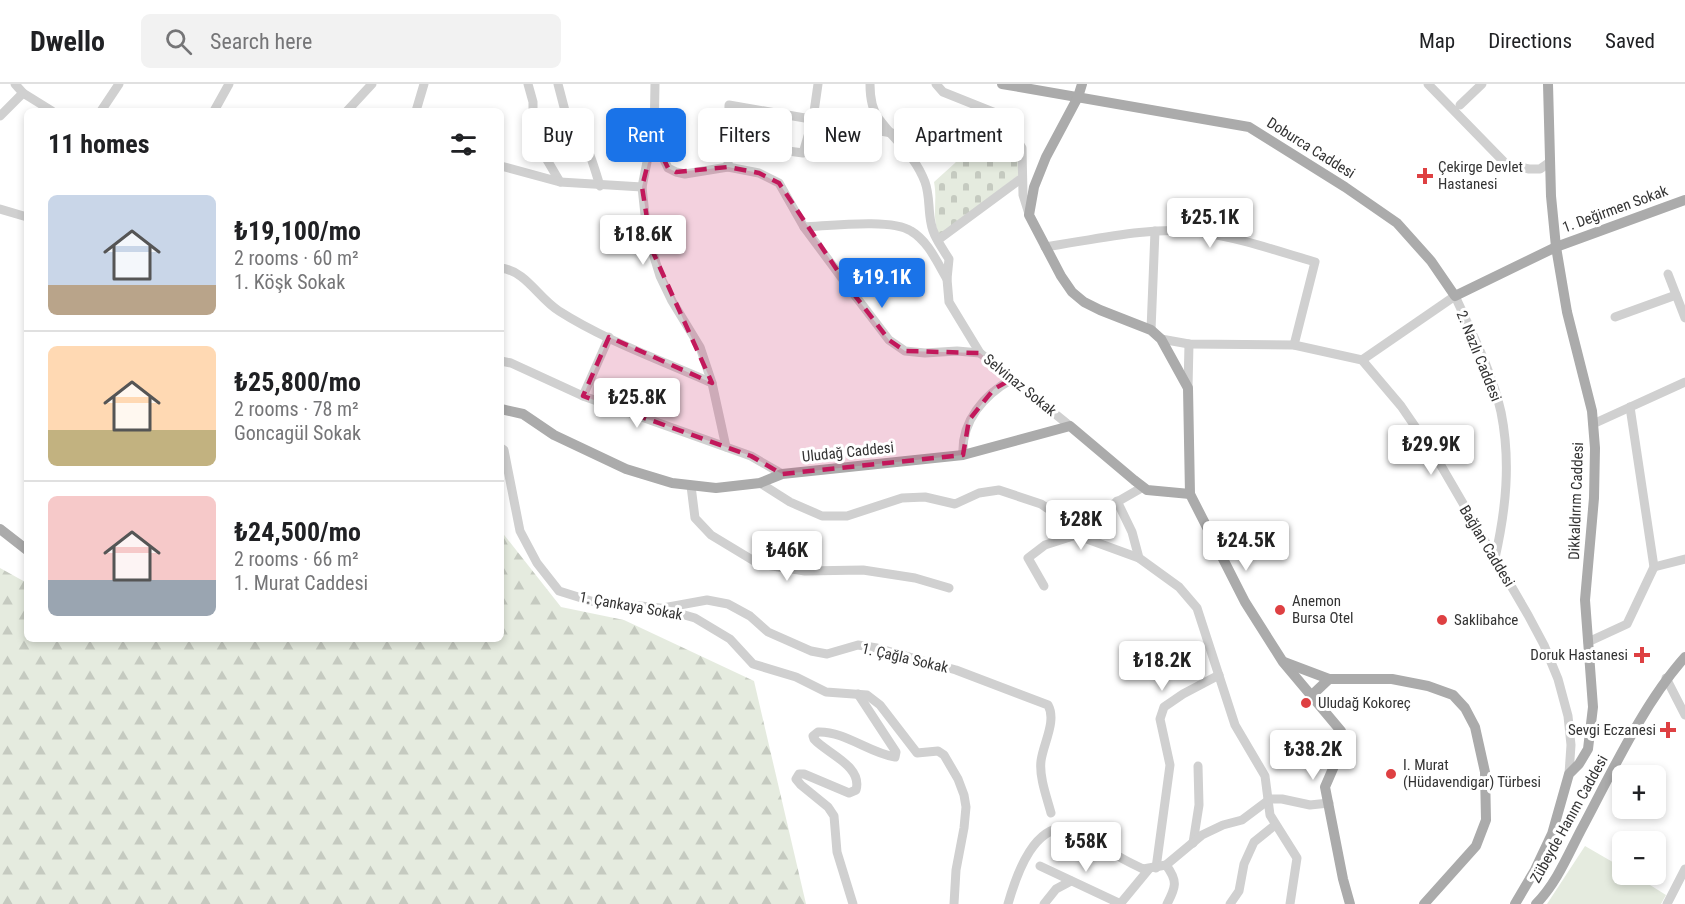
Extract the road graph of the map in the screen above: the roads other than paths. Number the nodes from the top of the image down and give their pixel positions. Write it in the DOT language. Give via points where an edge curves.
graph roads {
  1 [pos="15,84"];
  2 [pos="119,84"];
  3 [pos="372,84"];
  4 [pos="424,84"];
  5 [pos="528,84"];
  6 [pos="558,84"];
  7 [pos="655,84"];
  8 [pos="818,84"];
  9 [pos="870,84"];
  10 [pos="936,84"];
  11 [pos="1002,84"];
  12 [pos="1082,84"];
  13 [pos="1428,84"];
  14 [pos="1482,84"];
  15 [pos="1548,84"];
  16 [pos="225,86"];
  17 [pos="23,93"];
  18 [pos="1078,97"];
  19 [pos="1460,105"];
  20 [pos="47,108"];
  21 [pos="103,108"];
  22 [pos="214,108"];
  23 [pos="350,108"];
  24 [pos="417,108"];
  25 [pos="533,108"];
  26 [pos="564,108"];
  27 [pos="655,108"];
  28 [pos="729,108"];
  29 [pos="747,108"];
  30 [pos="815,108"];
  31 [pos="0,116"];
  32 [pos="882,132"];
  33 [pos="892,134"];
  34 [pos="548,162"];
  35 [pos="592,162"];
  36 [pos="647,162"];
  37 [pos="665,162"];
  38 [pos="728,162"];
  39 [pos="1550,162"];
  40 [pos="504,167"];
  41 [pos="728,167"];
  42 [pos="1022,178"];
  43 [pos="560,182"];
  44 [pos="600,186"];
  45 [pos="642,187"];
  46 [pos="1685,200"];
  47 [pos="0,209"];
  48 [pos="1029,214"];
  49 [pos="24,216"];
  50 [pos="804,227"];
  51 [pos="1155,231"];
  52 [pos="938,240"];
  53 [pos="1046,247"];
  54 [pos="1556,247"];
  55 [pos="504,268"];
  56 [pos="1668,274"];
  57 [pos="947,279"];
  58 [pos="1676,295"];
  59 [pos="1455,296"];
  60 [pos="1615,317"];
  61 [pos="1685,318"];
  62 [pos="1151,330"];
  63 [pos="609,337"];
  64 [pos="1161,339"];
  65 [pos="1189,344"];
  66 [pos="1294,345"];
  67 [pos="980,353"];
  68 [pos="1362,360"];
  69 [pos="504,362"];
  70 [pos="1012,379"];
  71 [pos="1685,382"];
  72 [pos="712,383"];
  73 [pos="1188,388"];
  74 [pos="583,396"];
  75 [pos="1630,407"];
  76 [pos="504,410"];
  77 [pos="1593,424"];
  78 [pos="1070,426"];
  79 [pos="726,447"];
  80 [pos="504,450"];
  81 [pos="963,454"];
  82 [pos="782,474"];
  83 [pos="760,483"];
  84 [pos="691,486"];
  85 [pos="1143,487"];
  86 [pos="1190,494"];
  87 [pos="1117,501"];
  88 [pos="1072,525"];
  89 [pos="0,529"];
  90 [pos="1076,535"];
  91 [pos="24,548"];
  92 [pos="1139,558"];
  93 [pos="1495,558"];
  94 [pos="1685,559"];
  95 [pos="1654,567"];
  96 [pos="1044,586"];
  97 [pos="949,588"];
  98 [pos="660,608"];
  99 [pos="1588,642"];
  100 [pos="1685,657"];
  101 [pos="1283,662"];
  102 [pos="1219,675"];
  103 [pos="1666,678"];
  104 [pos="1329,679"];
  105 [pos="858,694"];
  106 [pos="1311,696"];
  107 [pos="1685,715"];
  108 [pos="1198,766"];
  109 [pos="1569,774"];
  110 [pos="1270,799"];
  111 [pos="1329,803"];
  112 [pos="1051,813"];
  113 [pos="1275,825"];
  114 [pos="1193,843"];
  115 [pos="1166,865"];
  116 [pos="1040,866"];
  117 [pos="1152,868"];
  118 [pos="1685,869"];
  119 [pos="1071,882"];
  120 [pos="853,904"];
  121 [pos="954,904"];
  122 [pos="1008,904"];
  123 [pos="1044,904"];
  124 [pos="1120,904"];
  125 [pos="1167,904"];
  126 [pos="1230,904"];
  127 [pos="1290,904"];
  128 [pos="1350,904"];
  129 [pos="1424,904"];
  130 [pos="1515,904"];
  131 [pos="1536,904"];
  132 [pos="1667,904"];
  1 -- 17 [label="street"];
  2 -- 21 [label="street"];
  3 -- 23 [label="street"];
  4 -- 24 [label="street"];
  5 -- 25 [label="street"];
  6 -- 26 [label="street"];
  7 -- 27 [label="street"];
  8 -- 30 [label="street"];
  9 -- 33 [label="street, Selvinaz Sokak" via="878,118"];
  10 -- 42 [label="street" via="943,92 993,112 1009,126 1022,148"];
  11 -- 18 [label="main road, Doburca Caddesi"];
  12 -- 18 [label="main road"];
  13 -- 39 [label="street" via="1506,164 1540,169"];
  14 -- 19 [label="street"];
  15 -- 39 [label="main road, Dikkaldırım Caddesi"];
  16 -- 22 [label="street"];
  17 -- 20 [label="street"];
  17 -- 31 [label="street"];
  18 -- 48 [label="main road" via="1046,157"];
  18 -- 59 [label="main road, Doburca Caddesi" via="1249,127 1397,223"];
  28 -- 29 [label="street"];
  32 -- 33 [label="street"];
  33 -- 52 [label="street, Selvinaz Sokak" via="904,146 925,182 931,223"];
  34 -- 43 [label="street"];
  35 -- 44 [label="street"];
  36 -- 45 [label="street"];
  37 -- 41 [label="street" via="668,168 685,174"];
  38 -- 41 [label="street"];
  39 -- 54 [label="main road, Dikkaldırım Caddesi"];
  40 -- 43 [label="street"];
  41 -- 50 [label="street" via="759,173 779,183"];
  42 -- 48 [label="street"];
  42 -- 52 [label="street"];
  43 -- 44 [label="street"];
  44 -- 45 [label="street"];
  45 -- 72 [label="street" via="646,224 660,276 700,347"];
  46 -- 54 [label="main road, 1. Değirmen Sokak"];
  47 -- 49 [label="street"];
  48 -- 53 [label="main road"];
  50 -- 57 [label="street" via="890,224 910,231 931,251"];
  50 -- 67 [label="street" via="889,340 905,351"];
  51 -- 53 [label="street"];
  51 -- 62 [label="street"];
  51 -- 66 [label="street" via="1197,232 1315,262"];
  52 -- 57 [label="street, Selvinaz Sokak" via="950,259"];
  53 -- 62 [label="main road" via="1072,292 1084,302"];
  54 -- 59 [label="main road, 1. Değirmen Sokak"];
  54 -- 77 [label="main road, Dikkaldırım Caddesi"];
  55 -- 63 [label="street" via="533,286 557,310"];
  56 -- 58 [label="street"];
  57 -- 67 [label="street, Selvinaz Sokak" via="949,302"];
  58 -- 60 [label="street"];
  58 -- 61 [label="street"];
  59 -- 68 [label="street"];
  59 -- 93 [label="street, 2. Nazlı Caddesi" via="1501,411 1507,479"];
  62 -- 64 [label="main road"];
  63 -- 72 [label="street"];
  63 -- 74 [label="street"];
  64 -- 65 [label="street"];
  64 -- 73 [label="main road"];
  65 -- 66 [label="street"];
  65 -- 73 [label="street"];
  66 -- 68 [label="street"];
  67 -- 70 [label="street, Selvinaz Sokak"];
  68 -- 93 [label="street, Bağlan Caddesi" via="1401,406 1436,457"];
  69 -- 74 [label="street"];
  70 -- 78 [label="street, Selvinaz Sokak"];
  70 -- 81 [label="street" via="994,389 969,420 962,441"];
  71 -- 75 [label="street"];
  72 -- 79 [label="street"];
  73 -- 86 [label="main road"];
  74 -- 79 [label="street"];
  75 -- 77 [label="street"];
  75 -- 95 [label="street"];
  76 -- 84 [label="main road, Uludağ Caddesi" via="523,414 554,435 626,469"];
  77 -- 99 [label="main road, Dikkaldırım Caddesi" via="1594,498 1585,600"];
  78 -- 81 [label="main road, Uludağ Caddesi"];
  78 -- 85 [label="main road"];
  79 -- 82 [label="street"];
  80 -- 98 [label="street, 1. Çankaya Sokak" via="520,531 537,563 559,591 591,601"];
  81 -- 82 [label="main road, Uludağ Caddesi"];
  82 -- 83 [label="main road, Uludağ Caddesi"];
  83 -- 84 [label="main road, Uludağ Caddesi" via="716,488"];
  83 -- 88 [label="street" via="822,516 848,516 902,498 925,497 955,504 979,493 999,490 1041,504"];
  84 -- 97 [label="street" via="695,518 711,536 759,564 805,571 863,570"];
  85 -- 86 [label="main road"];
  85 -- 87 [label="street"];
  86 -- 101 [label="main road" via="1245,602"];
  87 -- 88 [label="street"];
  87 -- 92 [label="street"];
  88 -- 90 [label="street"];
  89 -- 91 [label="main road"];
  90 -- 92 [label="street"];
  90 -- 96 [label="street" via="1046,545 1028,558"];
  92 -- 102 [label="street" via="1179,587 1197,608"];
  93 -- 109 [label="street, Bağlan Caddesi" via="1558,679 1568,716"];
  94 -- 95 [label="street"];
  95 -- 99 [label="street" via="1626,624"];
  98 -- 105 [label="street, 1. Çankaya Sokak" via="695,618 730,639 753,664 796,677 826,692"];
  98 -- 112 [label="street, 1. Çağla Sokak" via="707,600 728,604 768,632 811,651 827,654 858,645 877,648 956,670 1048,705 1051,710 1041,762"];
  99 -- 109 [label="main road, Dikkaldırım Caddesi" via="1592,732 1588,749"];
  100 -- 103 [label="main road, Zübeyde Hanım Caddesi"];
  101 -- 104 [label="main road"];
  101 -- 106 [label="main road"];
  102 -- 110 [label="street" via="1235,725 1265,776"];
  102 -- 117 [label="street" via="1164,707 1160,719 1170,765"];
  103 -- 107 [label="street"];
  103 -- 131 [label="main road, Zübeyde Hanım Caddesi" via="1558,874"];
  104 -- 106 [label="main road"];
  104 -- 129 [label="main road" via="1392,679 1428,686 1453,695 1475,726 1485,772 1486,820 1476,846"];
  105 -- 120 [label="street" via="897,752 895,757 836,734 818,732 814,739 847,766 855,777 856,790 849,793 804,774 796,779 834,816 837,852"];
  105 -- 121 [label="street, 1. Çankaya Sokak" via="867,695 880,705 917,753 938,751 944,755 958,779 966,807"];
  106 -- 111 [label="main road" via="1341,731 1344,743 1325,787"];
  108 -- 114 [label="street" via="1199,805"];
  109 -- 130 [label="main road, Dikkaldırım Caddesi" via="1552,834"];
  110 -- 111 [label="street" via="1310,805"];
  110 -- 113 [label="street" via="1270,815"];
  110 -- 114 [label="street" via="1242,820 1223,825"];
  111 -- 128 [label="main road"];
  113 -- 126 [label="street" via="1254,842 1244,864 1239,891"];
  113 -- 127 [label="street" via="1297,858"];
  114 -- 115 [label="street"];
  115 -- 117 [label="street"];
  115 -- 125 [label="street" via="1175,884"];
  116 -- 119 [label="street"];
  117 -- 122 [label="street" via="1143,869 1074,829 1054,830 1038,840 1025,859"];
  117 -- 124 [label="street"];
  118 -- 132 [label="street"];
  119 -- 123 [label="street" via="1056,889"];
  119 -- 124 [label="street"];
}
